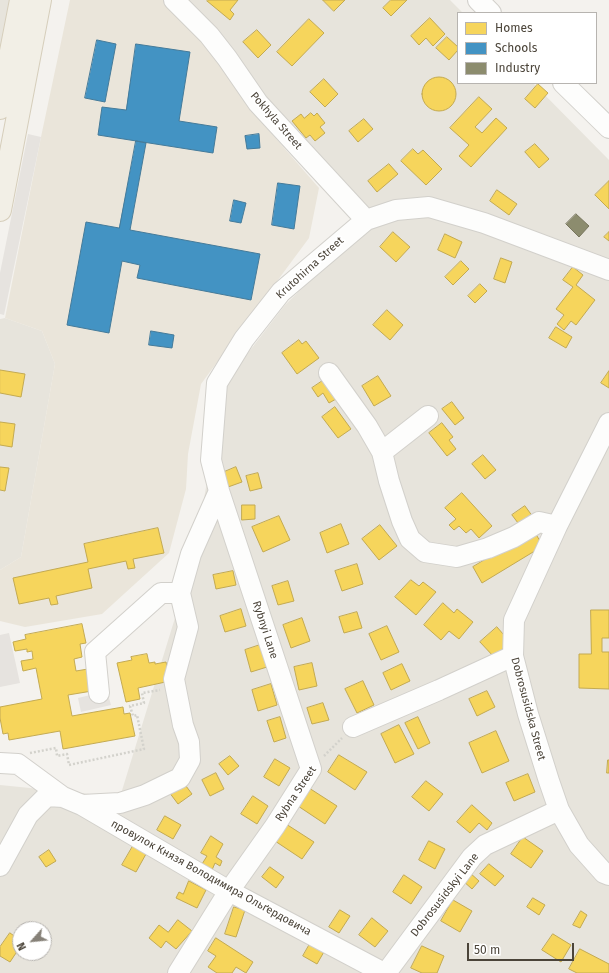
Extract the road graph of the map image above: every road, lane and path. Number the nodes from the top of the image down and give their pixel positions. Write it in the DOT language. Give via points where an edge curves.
graph roads {
  1 [pos="21,0"];
  2 [pos="40,0"];
  3 [pos="174,0"];
  4 [pos="478,0"];
  5 [pos="490,12"];
  6 [pos="564,84"];
  7 [pos="0,108"];
  8 [pos="609,128"];
  9 [pos="0,210"];
  10 [pos="366,220"];
  11 [pos="609,270"];
  12 [pos="329,372"];
  13 [pos="428,416"];
  14 [pos="609,424"];
  15 [pos="382,452"];
  16 [pos="220,491"];
  17 [pos="557,526"];
  18 [pos="180,593"];
  19 [pos="513,656"];
  20 [pos="176,687"];
  21 [pos="99,693"];
  22 [pos="353,727"];
  23 [pos="28,753"];
  24 [pos="0,763"];
  25 [pos="311,768"];
  26 [pos="63,797"];
  27 [pos="82,805"];
  28 [pos="559,810"];
  29 [pos="0,866"];
  30 [pos="609,875"];
  31 [pos="229,891"];
  32 [pos="178,973"];
  33 [pos="385,973"];
  1 -- 7 [label="main road"];
  2 -- 9 [label="main road"];
  3 -- 10 [label="street, Pokhyla Street" via="209,35 258,103"];
  4 -- 5 [label="street"];
  6 -- 8 [label="street"];
  10 -- 11 [label="street, Krutohirna Street" via="396,210 430,207 484,223"];
  10 -- 16 [label="street, Krutohirna Street" via="281,292 244,339 217,383 211,460"];
  12 -- 15 [label="street"];
  13 -- 15 [label="street"];
  14 -- 17 [label="street, Dobrosusidska Street"];
  15 -- 17 [label="street" via="402,521 410,539 425,552 457,557 514,537 539,522"];
  16 -- 18 [label="street" via="191,554"];
  16 -- 25 [label="street, Rybnyi Lane"];
  17 -- 19 [label="street, Dobrosusidska Street" via="514,620"];
  18 -- 20 [label="street" via="188,627 174,679"];
  18 -- 21 [label="street" via="161,593 95,652"];
  19 -- 22 [label="street"];
  19 -- 28 [label="street, Dobrosusidska Street" via="528,714"];
  20 -- 23 [label="path" via="142,693 144,703 130,706 132,716 137,715 144,749 69,765 67,754 57,756 56,748"];
  20 -- 27 [label="street" via="189,742 190,760 180,778 145,795 120,803"];
  22 -- 25 [label="path, Rybna Street"];
  24 -- 26 [label="street" via="18,764"];
  25 -- 31 [label="street, Rybna Street" via="275,826"];
  26 -- 27 [label="street"];
  26 -- 29 [label="street" via="47,796 28,815"];
  27 -- 31 [label="street, провулок Князя Володимира Ольґердовича"];
  28 -- 30 [label="street, Dobrosusidska Street" via="579,845 604,873"];
  28 -- 33 [label="street, Dobrosusidskyi Lane" via="485,844"];
  31 -- 32 [label="street, Rybna Street"];
  31 -- 33 [label="street, провулок Князя Володимира Ольґердовича"];
}
